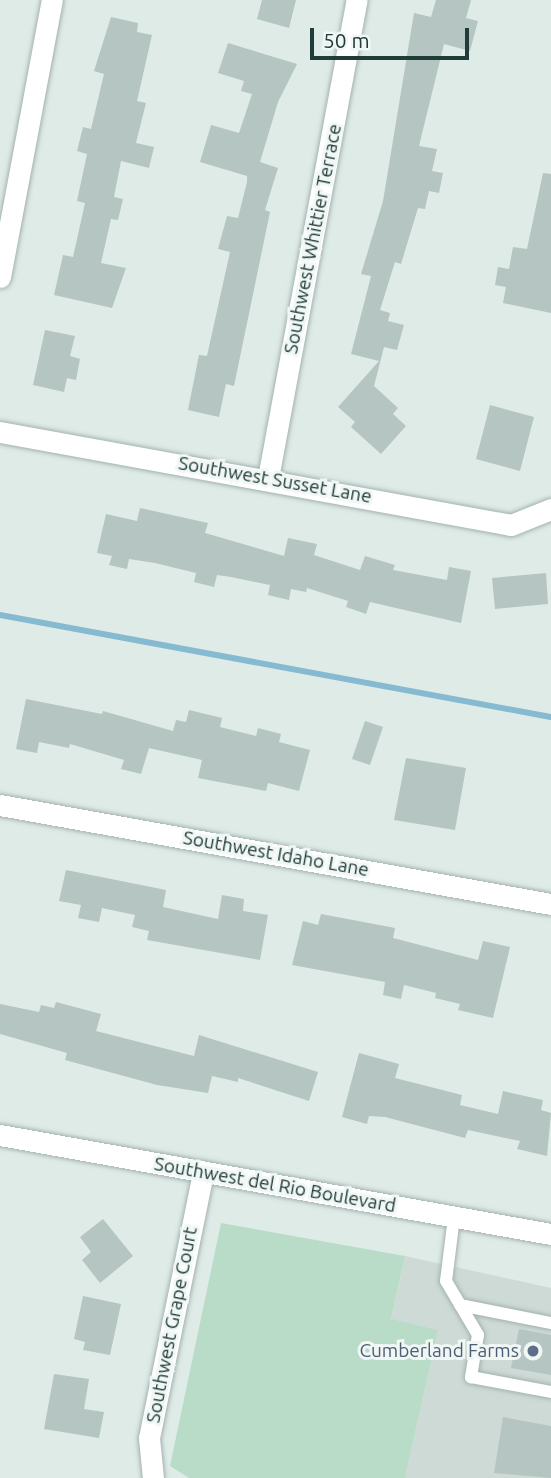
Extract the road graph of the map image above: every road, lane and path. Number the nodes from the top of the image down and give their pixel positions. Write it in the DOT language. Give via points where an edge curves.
graph roads {
  1 [pos="52,0"];
  2 [pos="357,0"];
  3 [pos="0,277"];
  4 [pos="0,432"];
  5 [pos="268,478"];
  6 [pos="549,511"];
  7 [pos="0,805"];
  8 [pos="551,904"];
  9 [pos="0,1135"];
  10 [pos="203,1173"];
  11 [pos="454,1217"];
  12 [pos="551,1234"];
  13 [pos="460,1305"];
  14 [pos="551,1323"];
  15 [pos="551,1392"];
  16 [pos="153,1478"];
  1 -- 3 [label="street"];
  2 -- 5 [label="street, Southwest Whittier Terrace"];
  4 -- 5 [label="street, Southwest Susset Lane"];
  5 -- 6 [label="street, Southwest Susset Lane" via="512,524"];
  7 -- 8 [label="street, Southwest Idaho Lane"];
  9 -- 10 [label="street, Southwest del Rio Boulevard"];
  10 -- 11 [label="street, Southwest del Rio Boulevard"];
  10 -- 16 [label="street, Southwest Grape Court" via="149,1438"];
  11 -- 12 [label="street, Southwest del Rio Boulevard"];
  11 -- 13 [label="lane" via="446,1281"];
  13 -- 14 [label="lane"];
  13 -- 15 [label="lane" via="478,1335 471,1377"];
}
